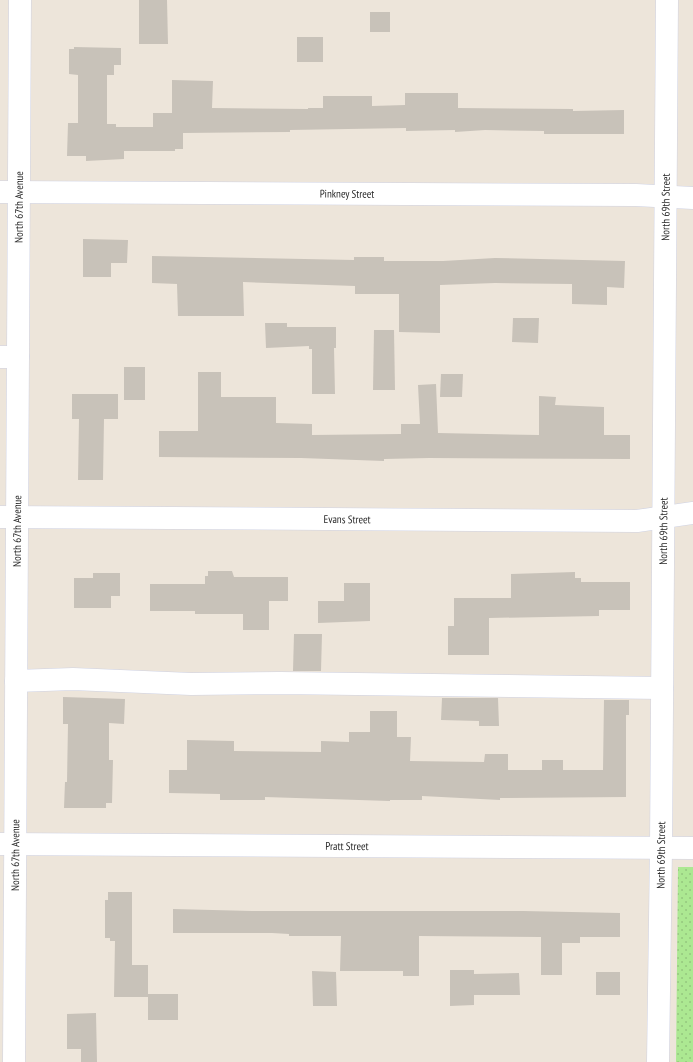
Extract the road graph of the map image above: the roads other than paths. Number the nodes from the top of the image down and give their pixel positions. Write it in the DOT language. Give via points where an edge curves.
graph roads {
  1 [pos="20,0"];
  2 [pos="667,0"];
  3 [pos="10,192"];
  4 [pos="665,197"];
  5 [pos="693,198"];
  6 [pos="9,357"];
  7 [pos="693,513"];
  8 [pos="8,517"];
  9 [pos="663,517"];
  10 [pos="16,682"];
  11 [pos="662,688"];
  12 [pos="7,844"];
  13 [pos="661,848"];
  14 [pos="693,848"];
  15 [pos="14,1062"];
  16 [pos="658,1062"];
  1 -- 3 [label="street, North 67th Avenue"];
  2 -- 4 [label="street, North 69th Street"];
  3 -- 4 [label="street, Pinkney Street"];
  3 -- 6 [label="street, North 67th Avenue"];
  4 -- 5 [label="street, Pinkney Street"];
  4 -- 9 [label="street, North 69th Street"];
  6 -- 8 [label="street, North 67th Avenue"];
  7 -- 9 [label="street, Evans Street"];
  8 -- 9 [label="street, Evans Street" via="629,521"];
  8 -- 10 [label="street, North 67th Avenue"];
  9 -- 11 [label="street, North 69th Street"];
  10 -- 11 [label="street" via="73,679 191,684"];
  10 -- 12 [label="street, North 67th Avenue"];
  11 -- 13 [label="street, North 69th Street"];
  12 -- 13 [label="street, Pratt Street"];
  12 -- 15 [label="street, North 67th Avenue"];
  13 -- 14 [label="street, Pratt Street"];
  13 -- 16 [label="street, North 69th Street"];
}
